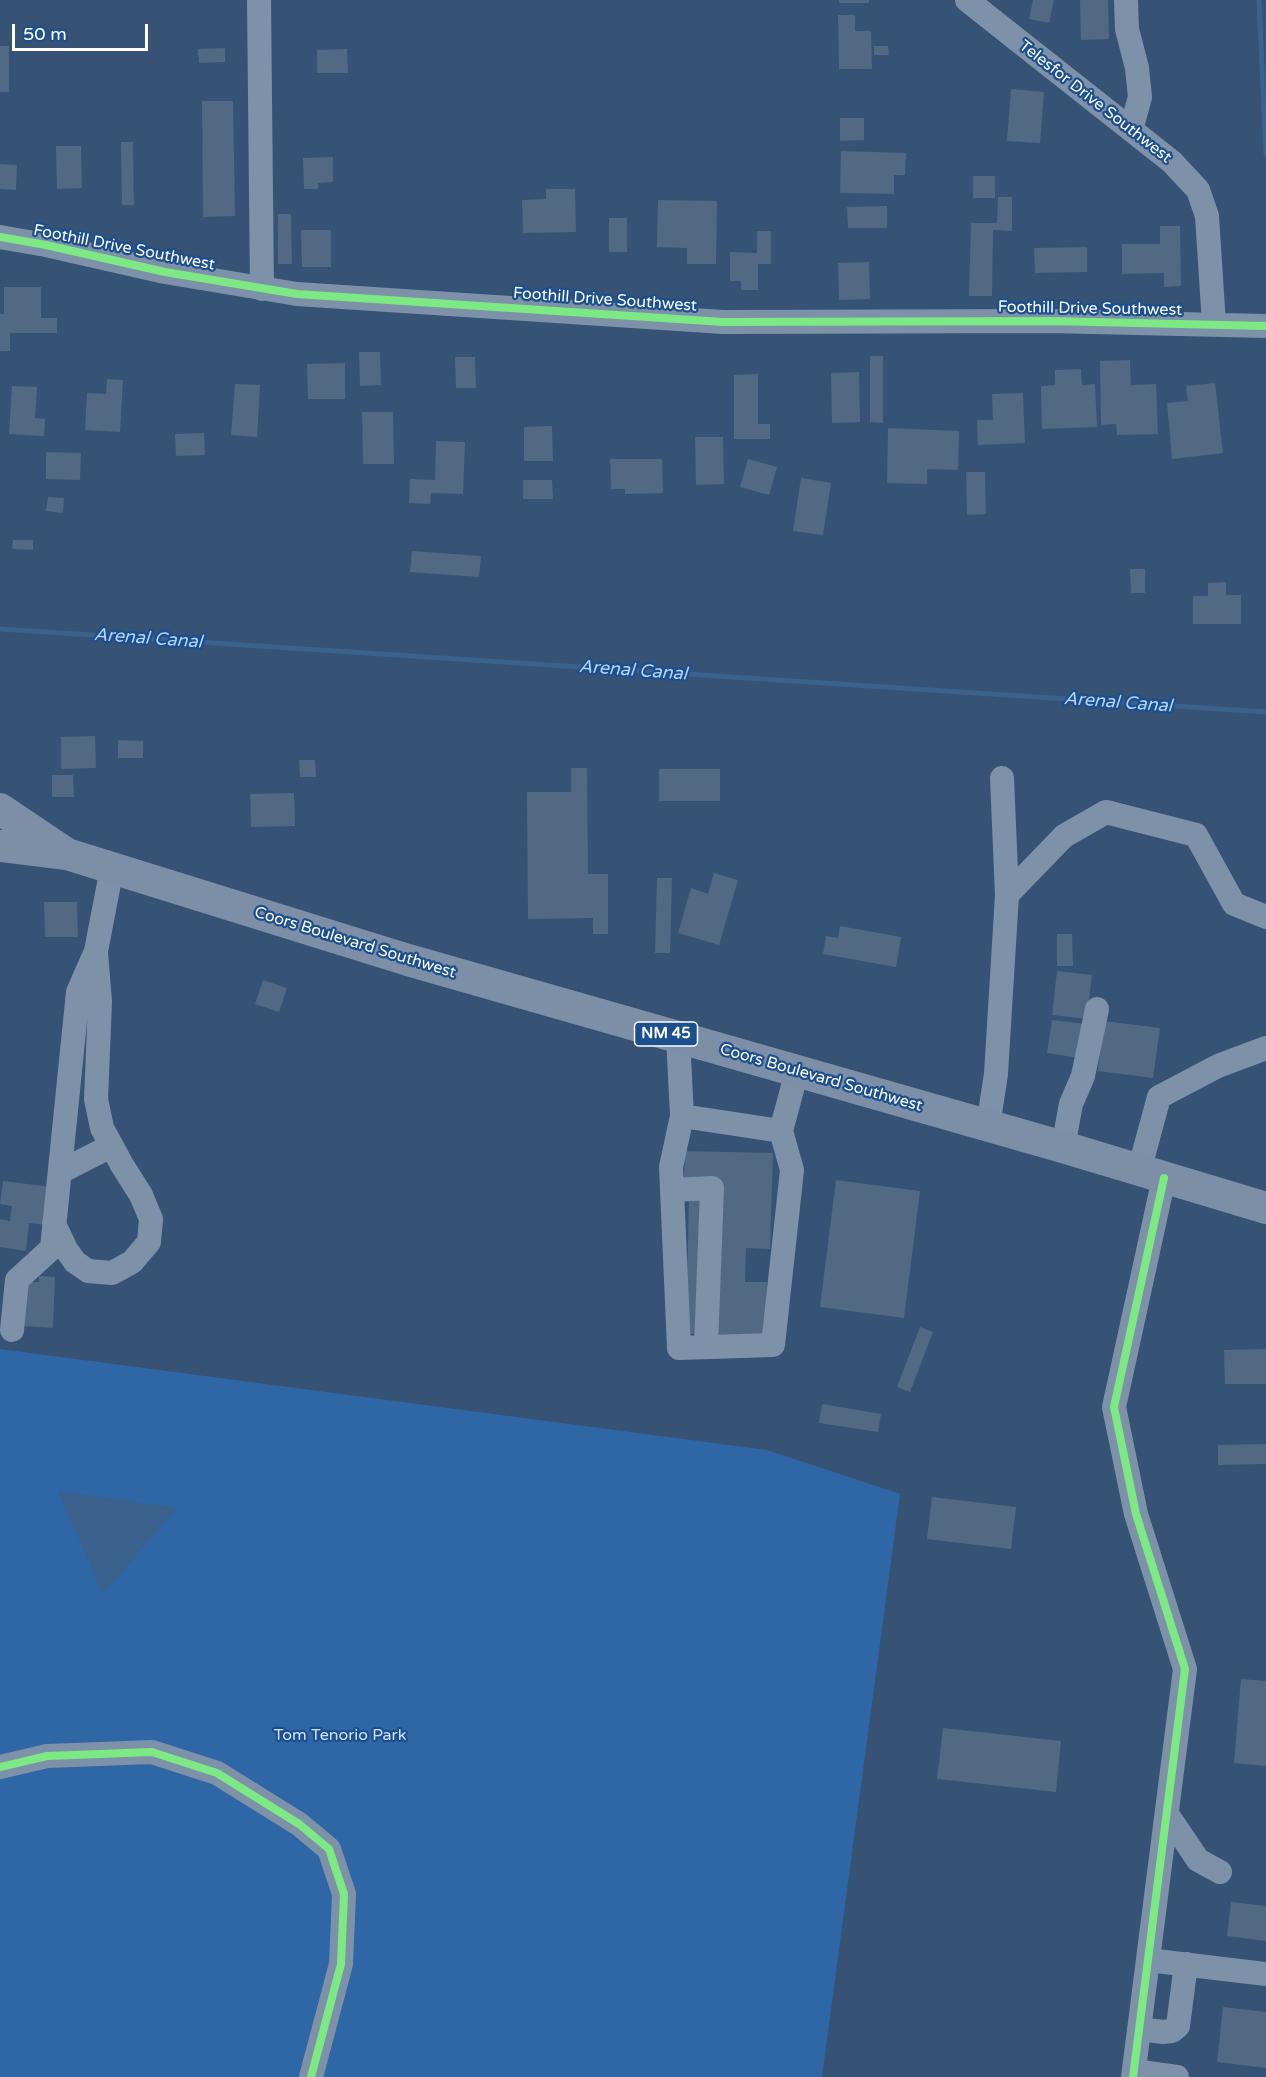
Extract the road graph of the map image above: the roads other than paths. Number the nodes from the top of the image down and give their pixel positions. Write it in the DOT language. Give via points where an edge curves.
graph roads {
  1 [pos="259,0"];
  2 [pos="967,0"];
  3 [pos="1126,0"];
  4 [pos="1131,130"];
  5 [pos="0,237"];
  6 [pos="262,289"];
  7 [pos="1214,324"];
  8 [pos="1266,326"];
  9 [pos="1002,778"];
  10 [pos="0,809"];
  11 [pos="0,846"];
  12 [pos="67,854"];
  13 [pos="112,868"];
  14 [pos="1007,895"];
  15 [pos="1266,917"];
  16 [pos="96,951"];
  17 [pos="1097,1009"];
  18 [pos="678,1037"];
  19 [pos="1266,1048"];
  20 [pos="797,1071"];
  21 [pos="682,1116"];
  22 [pos="988,1126"];
  23 [pos="781,1131"];
  24 [pos="111,1146"];
  25 [pos="1063,1147"];
  26 [pos="60,1172"];
  27 [pos="1152,1174"];
  28 [pos="673,1190"];
  29 [pos="1266,1208"];
  30 [pos="54,1224"];
  31 [pos="12,1329"];
  32 [pos="706,1347"];
  33 [pos="0,1767"];
  34 [pos="1167,1814"];
  35 [pos="1220,1872"];
  36 [pos="1148,1960"];
  37 [pos="1186,1964"];
  38 [pos="1266,1974"];
  39 [pos="1140,2029"];
  40 [pos="1134,2074"];
  41 [pos="311,2077"];
  42 [pos="1177,2077"];
  1 -- 6 [label="street"];
  2 -- 4 [label="street, Telesfor Drive Southwest"];
  3 -- 4 [label="street" via="1127,29 1140,97"];
  4 -- 7 [label="street, Telesfor Drive Southwest" via="1172,162 1198,190 1208,216"];
  5 -- 6 [label="street, Foothill Drive Southwest"];
  6 -- 7 [label="street, Foothill Drive Southwest" via="723,322"];
  7 -- 8 [label="street, Foothill Drive Southwest"];
  9 -- 14 [label="street"];
  10 -- 12 [label="main road, Coors Boulevard Southwest / NM 45"];
  11 -- 12 [label="main road, Coors Boulevard Southwest / NM 45"];
  12 -- 13 [label="main road, Coors Boulevard Southwest / NM 45"];
  13 -- 16 [label="street"];
  13 -- 18 [label="main road, Coors Boulevard Southwest / NM 45" via="408,960"];
  14 -- 15 [label="street" via="1064,836 1106,812 1197,836 1234,904"];
  14 -- 22 [label="street" via="996,1074"];
  16 -- 24 [label="street" via="100,1002 96,1100"];
  16 -- 26 [label="street" via="78,992"];
  17 -- 25 [label="street"];
  18 -- 20 [label="main road, Coors Boulevard Southwest / NM 45"];
  18 -- 21 [label="street"];
  19 -- 27 [label="street" via="1218,1066 1159,1097"];
  20 -- 22 [label="main road, Coors Boulevard Southwest / NM 45"];
  20 -- 23 [label="street"];
  21 -- 23 [label="street"];
  21 -- 28 [label="street" via="671,1167"];
  22 -- 25 [label="main road, Coors Boulevard Southwest / NM 45"];
  23 -- 32 [label="street" via="792,1170 773,1345"];
  24 -- 26 [label="street"];
  24 -- 30 [label="street" via="151,1218 149,1242 132,1262 112,1273 88,1271 75,1262"];
  25 -- 27 [label="main road, Coors Boulevard Southwest / NM 45"];
  26 -- 30 [label="street"];
  27 -- 29 [label="main road, Coors Boulevard Southwest / NM 45"];
  27 -- 34 [label="street" via="1114,1407 1136,1514 1185,1669"];
  28 -- 32 [label="street" via="679,1348"];
  28 -- 32 [label="street" via="712,1188"];
  30 -- 31 [label="street" via="52,1248 17,1280"];
  33 -- 41 [label="street" via="47,1756 152,1752 217,1773 299,1824 329,1849 344,1894 341,1964"];
  34 -- 35 [label="street" via="1198,1860"];
  34 -- 36 [label="street"];
  36 -- 37 [label="street"];
  36 -- 39 [label="street"];
  37 -- 38 [label="street"];
  37 -- 39 [label="street" via="1178,2026 1163,2032"];
  39 -- 40 [label="street"];
  40 -- 42 [label="street"];
}
